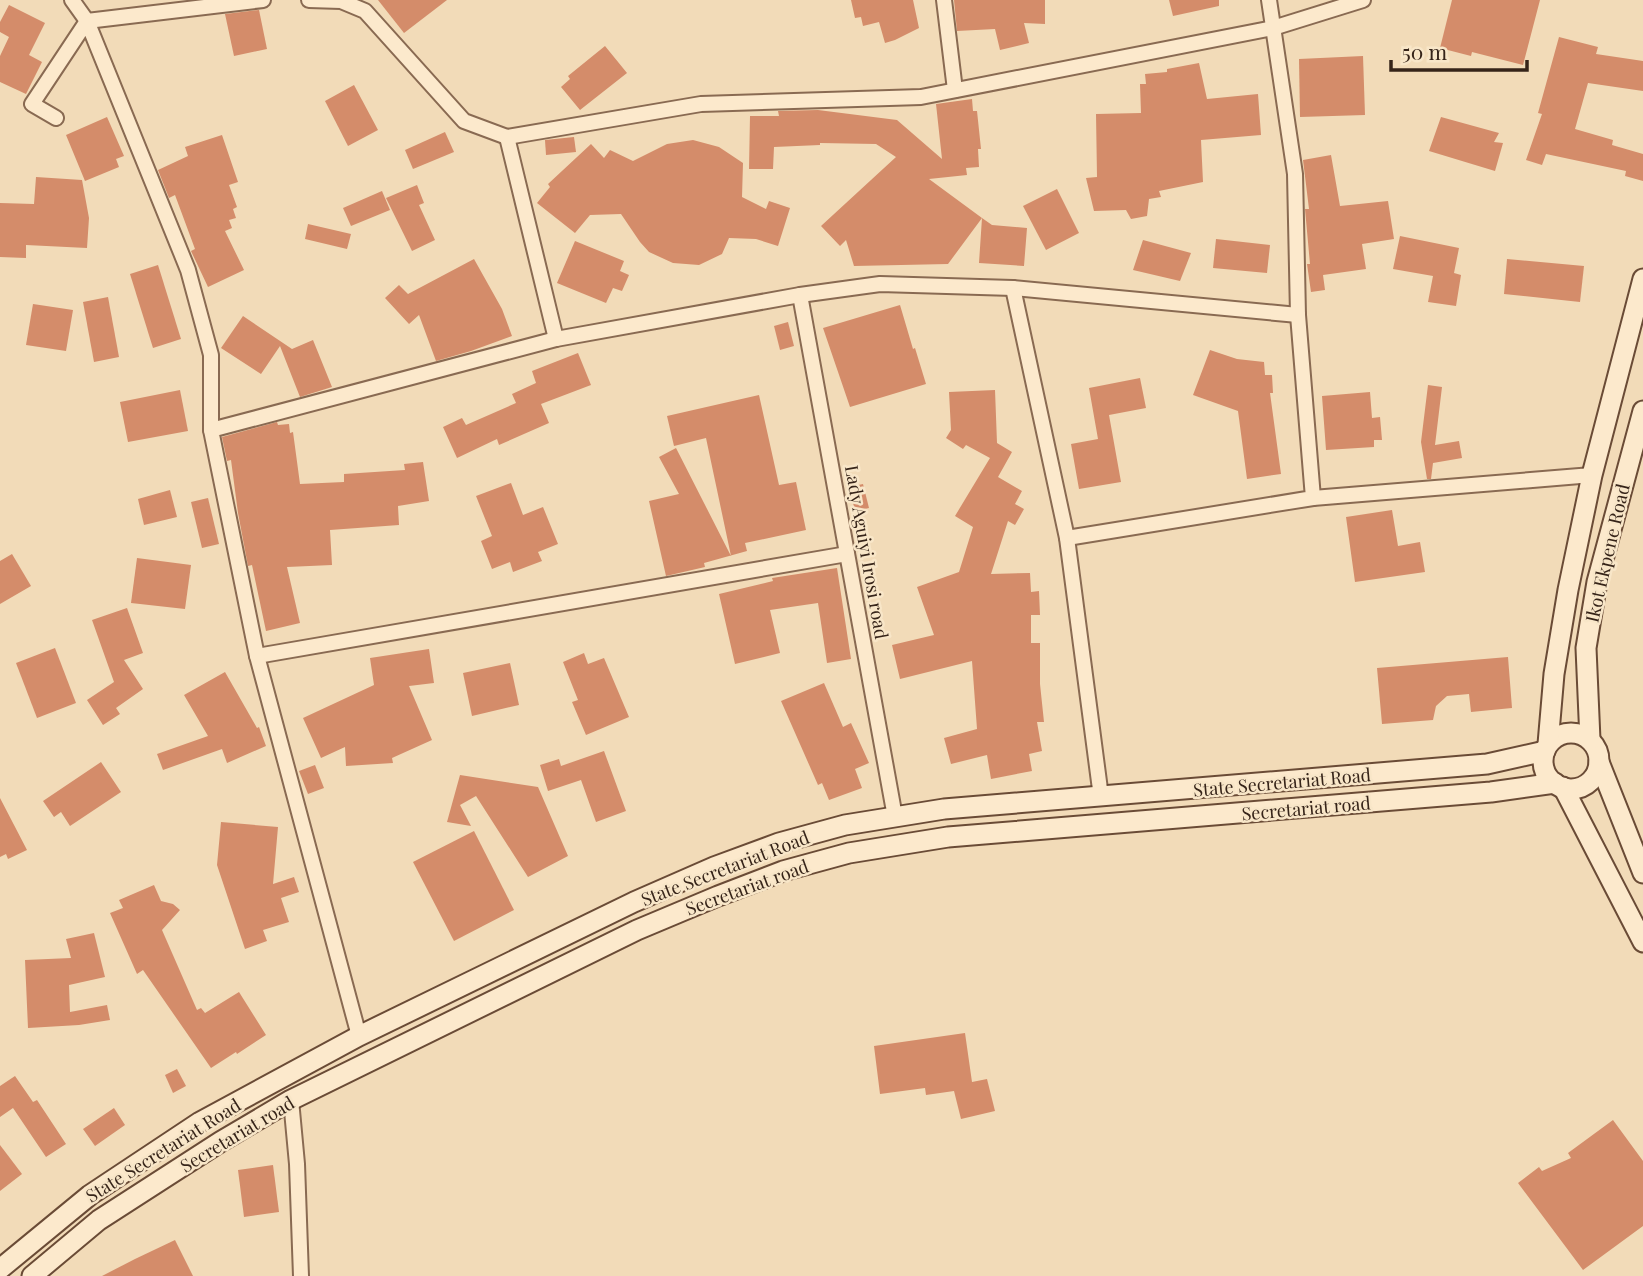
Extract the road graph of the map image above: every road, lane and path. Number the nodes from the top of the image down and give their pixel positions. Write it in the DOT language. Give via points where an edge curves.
graph roads {
  1 [pos="72,0"];
  2 [pos="263,0"];
  3 [pos="309,0"];
  4 [pos="323,0"];
  5 [pos="944,0"];
  6 [pos="1269,0"];
  7 [pos="1363,0"];
  8 [pos="87,21"];
  9 [pos="1273,28"];
  10 [pos="955,90"];
  11 [pos="56,118"];
  12 [pos="507,137"];
  13 [pos="1643,279"];
  14 [pos="1013,288"];
  15 [pos="800,295"];
  16 [pos="1298,315"];
  17 [pos="556,339"];
  18 [pos="1643,411"];
  19 [pos="211,430"];
  20 [pos="1592,475"];
  21 [pos="1313,498"];
  22 [pos="1066,538"];
  23 [pos="848,554"];
  24 [pos="257,656"];
  25 [pos="1590,740"];
  26 [pos="1546,748"];
  27 [pos="1599,762"];
  28 [pos="1559,785"];
  29 [pos="1101,797"];
  30 [pos="895,817"];
  31 [pos="1643,873"];
  32 [pos="1643,942"];
  33 [pos="359,1037"];
  34 [pos="291,1100"];
  35 [pos="0,1269"];
  36 [pos="32,1276"];
  37 [pos="301,1276"];
  1 -- 8 [label="street"];
  2 -- 8 [label="street"];
  3 -- 4 [label="street"];
  4 -- 12 [label="street" via="365,10 464,121"];
  5 -- 10 [label="street"];
  6 -- 9 [label="street"];
  7 -- 9 [label="street"];
  8 -- 11 [label="street" via="32,104"];
  8 -- 19 [label="street" via="188,270 211,355"];
  9 -- 10 [label="street"];
  9 -- 16 [label="street" via="1295,174"];
  10 -- 12 [label="street" via="921,97 701,104"];
  12 -- 17 [label="street"];
  13 -- 20 [label="street"];
  14 -- 15 [label="street" via="880,284"];
  14 -- 16 [label="street"];
  14 -- 22 [label="street"];
  15 -- 17 [label="street"];
  15 -- 23 [label="street, Lady Aguiyi Irosi road"];
  16 -- 21 [label="street"];
  17 -- 19 [label="street"];
  18 -- 25 [label="street, Ikot Ekpene Road" via="1597,582 1586,648"];
  19 -- 24 [label="street"];
  20 -- 21 [label="street"];
  20 -- 26 [label="street" via="1553,674"];
  21 -- 22 [label="street"];
  22 -- 29 [label="street"];
  23 -- 24 [label="street"];
  23 -- 30 [label="street, Lady Aguiyi Irosi road"];
  24 -- 33 [label="street"];
  25 -- 26 [label="street" via="1568,733 1557,736"];
  25 -- 27 [label="street"];
  26 -- 28 [label="street" via="1546,774"];
  26 -- 29 [label="street, State Secretariat Road" via="1487,764"];
  27 -- 28 [label="street" via="1583,786"];
  27 -- 31 [label="street"];
  28 -- 32 [label="street"];
  28 -- 34 [label="street, Secretariat road" via="948,837 849,853 783,871 637,930"];
  29 -- 30 [label="street, State Secretariat Road"];
  30 -- 33 [label="street, State Secretariat Road" via="779,843 714,867"];
  33 -- 35 [label="street, State Secretariat Road" via="200,1122 90,1195"];
  34 -- 36 [label="street, Secretariat road" via="99,1220"];
  34 -- 37 [label="street"];
}
